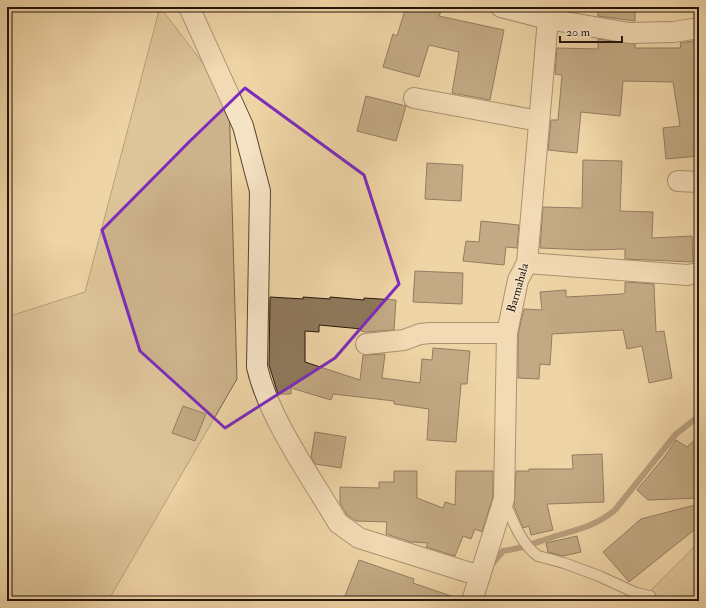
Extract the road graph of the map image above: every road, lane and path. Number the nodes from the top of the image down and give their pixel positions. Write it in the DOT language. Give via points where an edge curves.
graph roads {
  1 [pos="189,7"];
  2 [pos="501,7"];
  3 [pos="548,19"];
  4 [pos="699,28"];
  5 [pos="414,98"];
  6 [pos="540,121"];
  7 [pos="678,181"];
  8 [pos="699,182"];
  9 [pos="526,263"];
  10 [pos="699,273"];
  11 [pos="507,332"];
  12 [pos="366,344"];
  13 [pos="504,499"];
  14 [pos="480,576"];
  15 [pos="472,601"];
  16 [pos="651,601"];
  1 -- 14 [label="street" via="243,126 260,191 257,366 262,387 274,414 338,523 346,530 359,538"];
  2 -- 3 [label="street"];
  3 -- 4 [label="street" via="629,33 673,32"];
  3 -- 6 [label="street, Barmahala"];
  5 -- 6 [label="street"];
  6 -- 9 [label="street, Barmahala"];
  7 -- 8 [label="street"];
  9 -- 10 [label="street" via="687,275"];
  9 -- 11 [label="street, Barmahala" via="518,280"];
  11 -- 12 [label="street" via="431,333 404,340"];
  11 -- 13 [label="street, Barmahala"];
  13 -- 14 [label="street, Barmahala"];
  13 -- 16 [label="lane" via="514,525 530,551 599,576 636,594 650,596"];
  14 -- 15 [label="street, Barmahala"];
}
